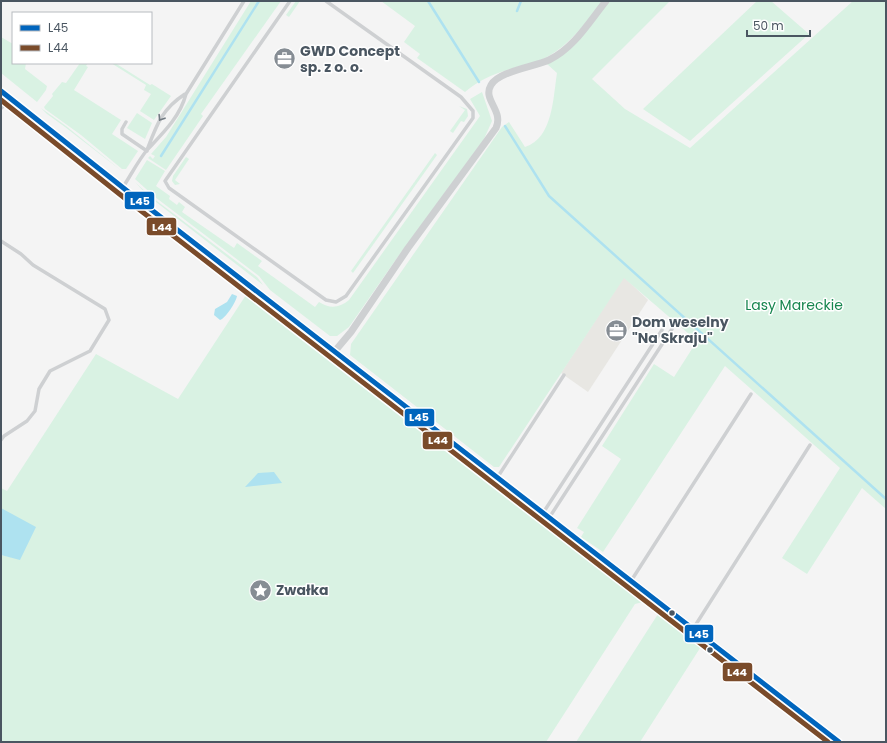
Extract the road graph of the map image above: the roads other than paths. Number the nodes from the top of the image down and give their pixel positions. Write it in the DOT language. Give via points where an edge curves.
graph roads {
  1 [pos="244,1"];
  2 [pos="290,1"];
  3 [pos="326,1"];
  4 [pos="606,1"];
  5 [pos="1,91"];
  6 [pos="186,94"];
  7 [pos="7,96"];
  8 [pos="1,106"];
  9 [pos="126,122"];
  10 [pos="147,151"];
  11 [pos="122,187"];
  12 [pos="1,241"];
  13 [pos="672,329"];
  14 [pos="662,330"];
  15 [pos="335,351"];
  16 [pos="564,376"];
  17 [pos="751,394"];
  18 [pos="1,440"];
  19 [pos="810,446"];
  20 [pos="497,478"];
  21 [pos="546,515"];
  22 [pos="631,581"];
  23 [pos="693,629"];
  24 [pos="839,742"];
  1 -- 6 [label="lane"];
  2 -- 3 [label="lane" via="169,173 166,181 169,188 250,246 326,300 336,302 351,289 473,118 473,111 461,97"];
  4 -- 15 [label="street" via="582,33 556,56 499,77 491,84 489,95 498,117 496,128"];
  5 -- 7 [label="street"];
  6 -- 10 [label="lane" via="183,104 164,134"];
  6 -- 10 [label="lane, one-way" via="171,103 163,114"];
  7 -- 8 [label="street"];
  7 -- 11 [label="street"];
  9 -- 10 [label="lane" via="122,134"];
  10 -- 11 [label="lane"];
  11 -- 15 [label="street"];
  12 -- 18 [label="lane" via="33,265 105,309 109,320 90,351 50,371 39,389 34,411 27,421"];
  13 -- 21 [label="lane"];
  14 -- 21 [label="lane"];
  15 -- 20 [label="street"];
  16 -- 20 [label="lane"];
  17 -- 22 [label="lane"];
  19 -- 23 [label="lane"];
  20 -- 21 [label="street"];
  21 -- 22 [label="street"];
  22 -- 23 [label="street"];
  23 -- 24 [label="street"];
}
